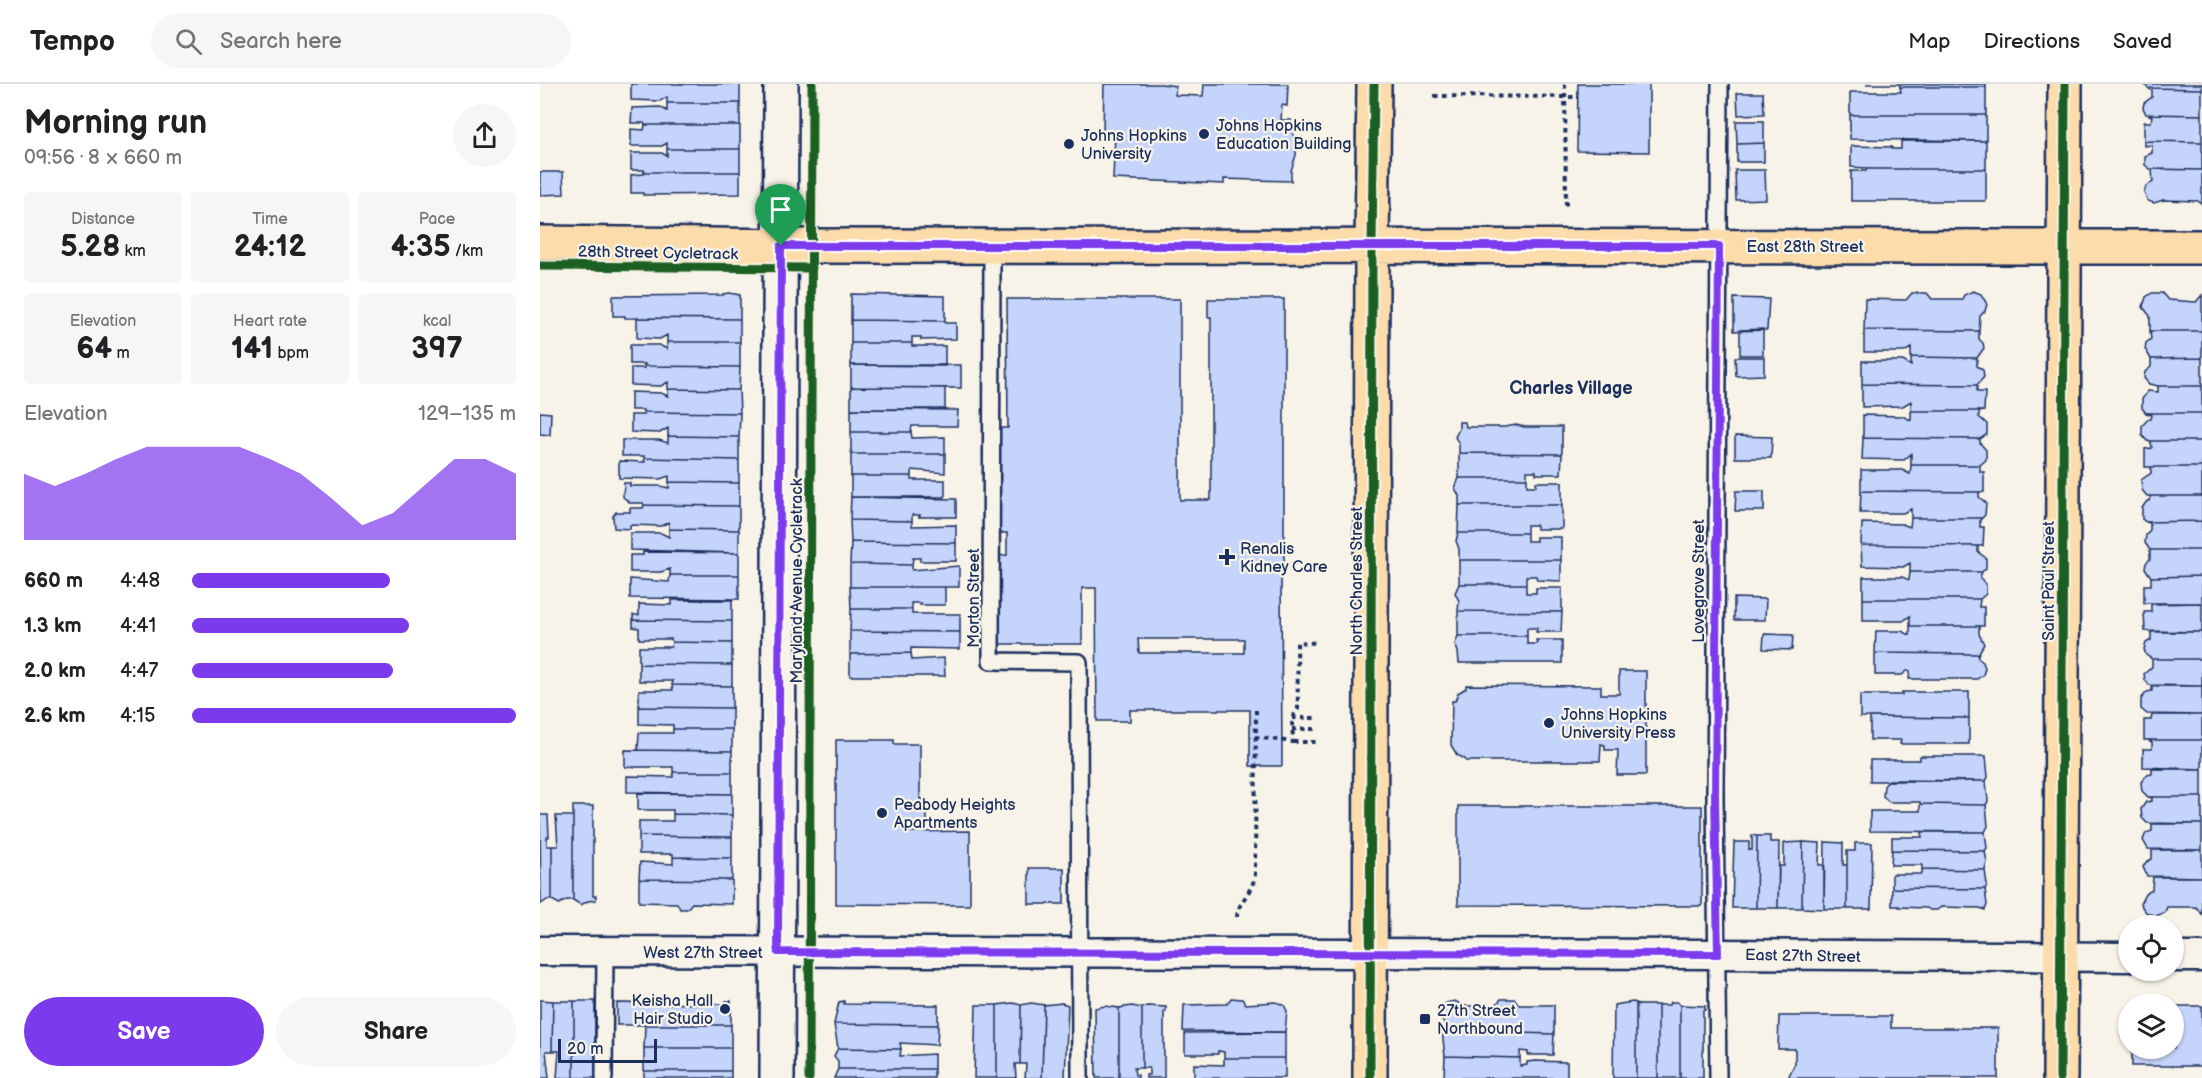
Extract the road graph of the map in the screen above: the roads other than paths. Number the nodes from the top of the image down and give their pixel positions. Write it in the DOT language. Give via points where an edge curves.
graph roads {
  1 [pos="782,84"];
  2 [pos="1374,84"];
  3 [pos="1719,84"];
  4 [pos="2065,84"];
  5 [pos="540,243"];
  6 [pos="781,246"];
  7 [pos="992,246"];
  8 [pos="1372,246"];
  9 [pos="1719,246"];
  10 [pos="2065,247"];
  11 [pos="2202,247"];
  12 [pos="540,951"];
  13 [pos="605,951"];
  14 [pos="778,952"];
  15 [pos="1080,953"];
  16 [pos="1370,954"];
  17 [pos="1718,954"];
  18 [pos="2061,957"];
  19 [pos="2118,957"];
  20 [pos="2184,957"];
  21 [pos="2202,957"];
  22 [pos="604,1078"];
  23 [pos="777,1078"];
  24 [pos="1080,1078"];
  25 [pos="1370,1078"];
  26 [pos="1718,1078"];
  27 [pos="2060,1078"];
  1 -- 6 [label="main road"];
  2 -- 8 [label="main road, North Charles Street"];
  3 -- 9 [label="lane, Lovegrove Street"];
  4 -- 10 [label="main road, Saint Paul Street"];
  5 -- 6 [label="main road, East 28th Street"];
  6 -- 7 [label="main road, East 28th Street"];
  6 -- 14 [label="main road"];
  7 -- 8 [label="main road, East 28th Street"];
  7 -- 15 [label="lane, Morton Street" via="991,662 1079,662"];
  8 -- 9 [label="main road, East 28th Street"];
  8 -- 16 [label="main road, North Charles Street"];
  9 -- 10 [label="main road, East 28th Street"];
  9 -- 17 [label="lane, Lovegrove Street" via="1715,796"];
  10 -- 11 [label="main road, East 28th Street"];
  10 -- 18 [label="main road, Saint Paul Street"];
  12 -- 13 [label="street, West 27th Street"];
  13 -- 14 [label="street, West 27th Street"];
  13 -- 22 [label="lane"];
  14 -- 15 [label="street, West 27th Street"];
  14 -- 23 [label="main road"];
  15 -- 16 [label="street, West 27th Street"];
  15 -- 24 [label="lane, Morton Street"];
  16 -- 17 [label="street, East 27th Street"];
  16 -- 25 [label="main road, North Charles Street"];
  17 -- 18 [label="street, East 27th Street"];
  17 -- 26 [label="lane, Lovegrove Street"];
  18 -- 19 [label="street, East 27th Street"];
  18 -- 27 [label="main road, Saint Paul Street"];
  20 -- 21 [label="street"];
}
